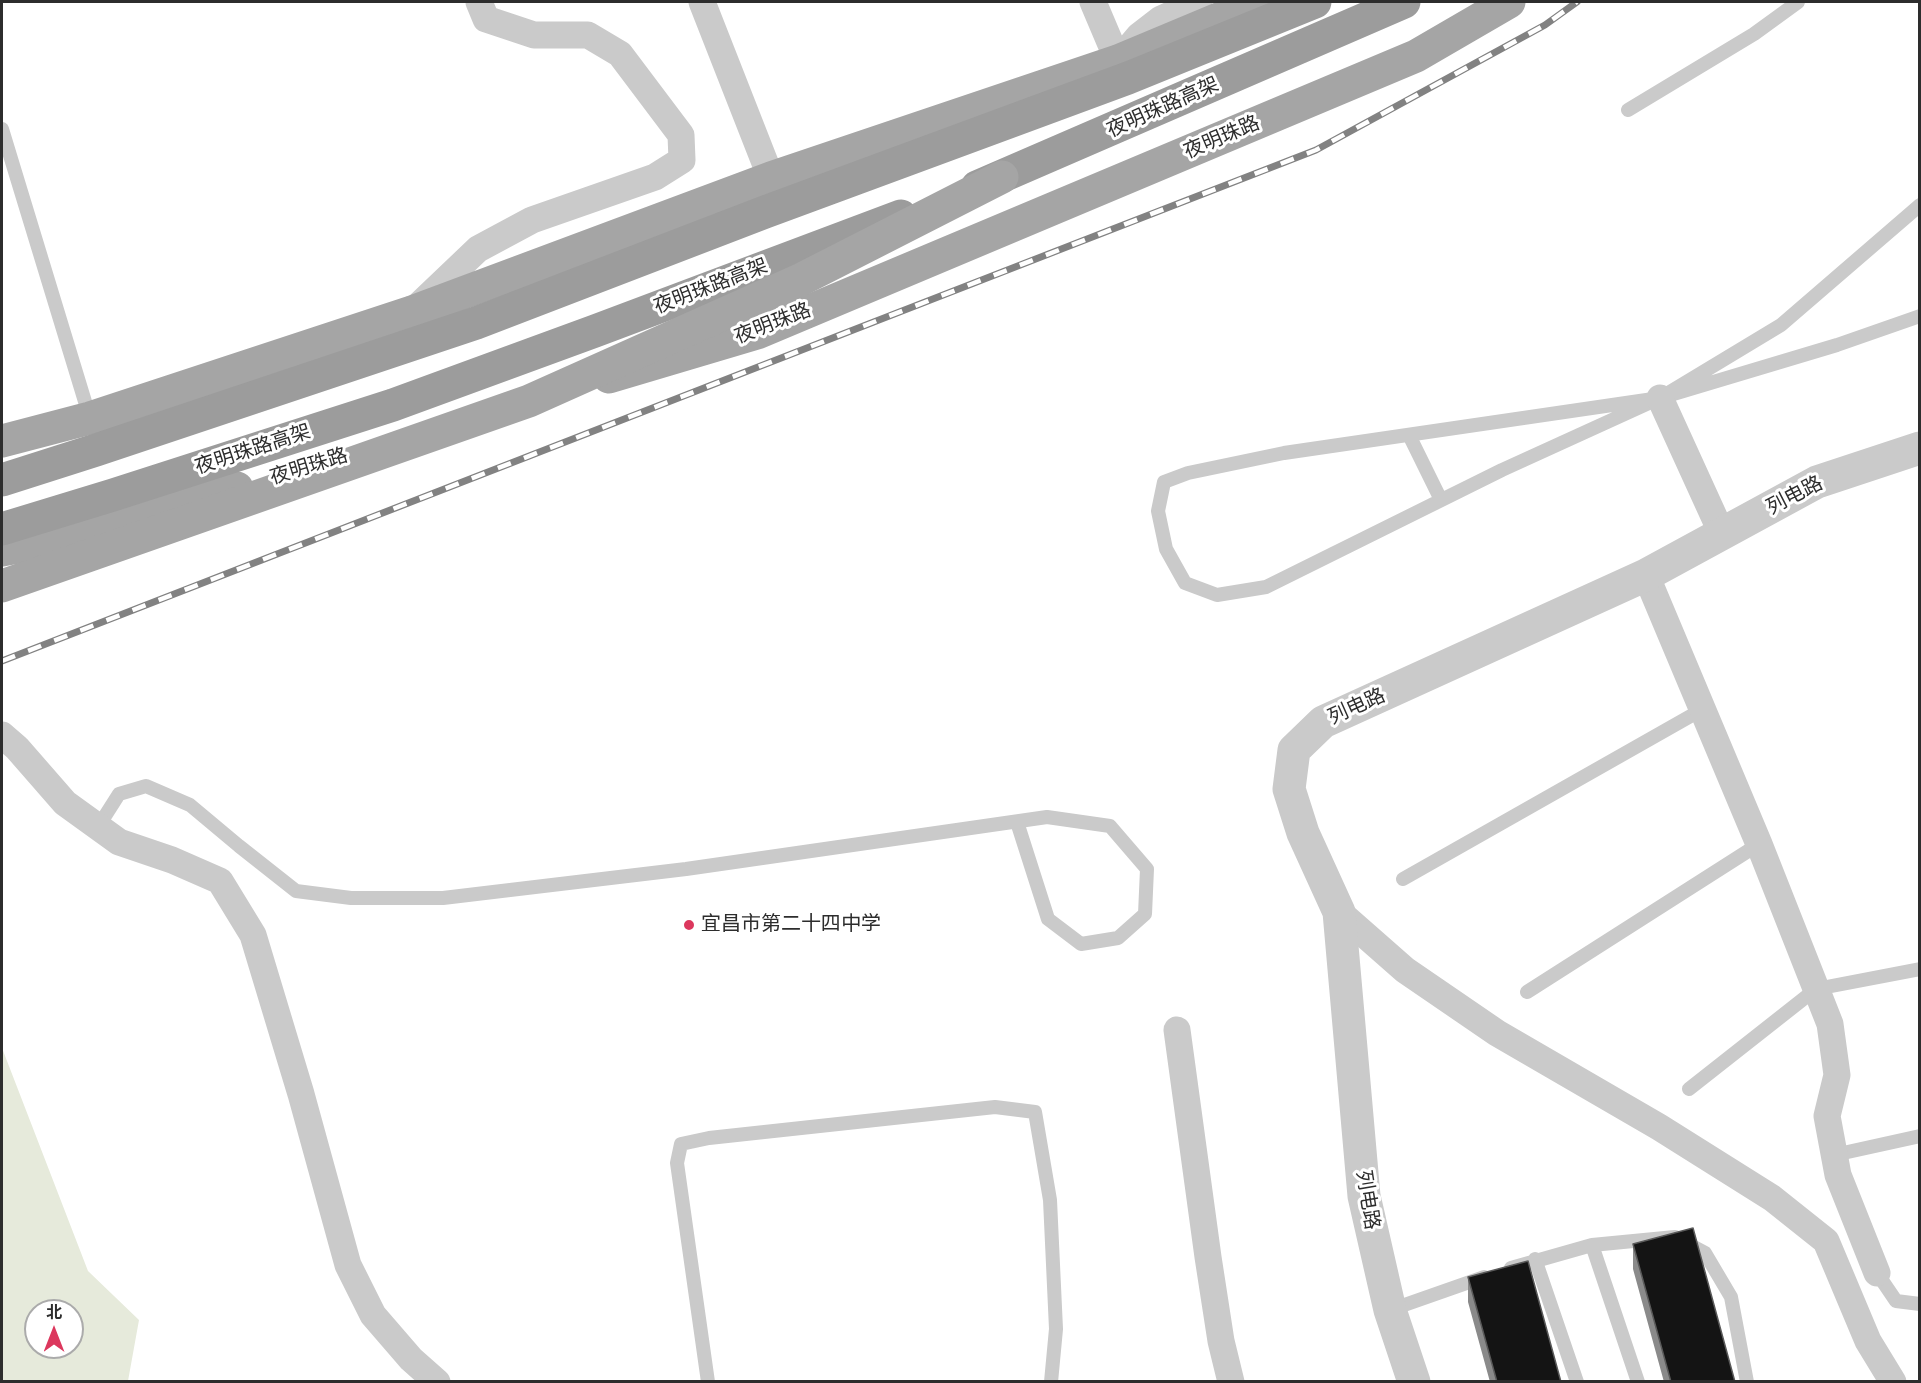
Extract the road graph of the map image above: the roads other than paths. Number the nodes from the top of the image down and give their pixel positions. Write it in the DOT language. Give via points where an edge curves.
graph roads {
  1 [pos="478,2"];
  2 [pos="702,2"];
  3 [pos="1093,2"];
  4 [pos="1199,2"];
  5 [pos="1259,2"];
  6 [pos="1315,2"];
  7 [pos="1404,2"];
  8 [pos="1509,2"];
  9 [pos="1798,2"];
  10 [pos="1118,61"];
  11 [pos="1628,110"];
  12 [pos="2,129"];
  13 [pos="1002,177"];
  14 [pos="771,178"];
  15 [pos="1920,205"];
  16 [pos="412,312"];
  17 [pos="1920,316"];
  18 [pos="1660,398"];
  19 [pos="90,418"];
  20 [pos="1408,435"];
  21 [pos="2,441"];
  22 [pos="1920,448"];
  23 [pos="2,480"];
  24 [pos="1441,500"];
  25 [pos="2,529"];
  26 [pos="1722,534"];
  27 [pos="2,550"];
  28 [pos="1646,575"];
  29 [pos="2,586"];
  30 [pos="1703,709"];
  31 [pos="2,735"];
  32 [pos="1017,822"];
  33 [pos="98,827"];
  34 [pos="1759,844"];
  35 [pos="1403,879"];
  36 [pos="1339,912"];
  37 [pos="1920,969"];
  38 [pos="1816,990"];
  39 [pos="1527,992"];
  40 [pos="1177,1030"];
  41 [pos="1689,1089"];
  42 [pos="1920,1136"];
  43 [pos="1834,1155"];
  44 [pos="1592,1245"];
  45 [pos="1535,1259"];
  46 [pos="1877,1273"];
  47 [pos="1920,1304"];
  48 [pos="1390,1310"];
  49 [pos="437,1382"];
  50 [pos="708,1382"];
  51 [pos="1051,1382"];
  52 [pos="1231,1382"];
  53 [pos="1414,1382"];
  54 [pos="1577,1382"];
  55 [pos="1638,1382"];
  56 [pos="1747,1382"];
  57 [pos="1893,1382"];
  1 -- 16 [label="street" via="486,19 534,35 588,35 620,54 681,135 682,160 655,177 532,220 478,249"];
  2 -- 14 [label="street"];
  3 -- 10 [label="street"];
  4 -- 10 [label="street" via="1161,20 1139,36"];
  5 -- 10 [label="main road"];
  6 -- 23 [label="highway, 夜明珠路高架" via="1128,78 476,323"];
  7 -- 13 [label="highway, 夜明珠路高架"];
  8 -- 27 [label="main road, 夜明珠路" via="1416,56 757,333 85,534"];
  9 -- 11 [label="lane" via="1754,34"];
  10 -- 14 [label="main road"];
  12 -- 19 [label="lane"];
  13 -- 25 [label="highway, 夜明珠路高架, bridge" via="393,405"];
  13 -- 29 [label="main road, bridge" via="802,279 529,401"];
  14 -- 16 [label="main road"];
  15 -- 18 [label="lane" via="1780,325"];
  16 -- 19 [label="main road"];
  17 -- 18 [label="lane"];
  18 -- 20 [label="lane"];
  18 -- 24 [label="lane"];
  18 -- 26 [label="street"];
  19 -- 21 [label="main road"];
  20 -- 24 [label="lane"];
  20 -- 24 [label="lane" via="1284,453 1188,473 1164,482 1158,511 1166,549 1185,584 1217,595 1266,587"];
  22 -- 26 [label="street, 列电路" via="1817,482"];
  26 -- 28 [label="street, 列电路"];
  28 -- 30 [label="street"];
  28 -- 36 [label="street, 列电路" via="1323,722 1294,750 1289,789 1303,833"];
  30 -- 34 [label="street"];
  30 -- 35 [label="lane"];
  31 -- 33 [label="street" via="65,802"];
  32 -- 32 [label="lane" via="1047,817 1110,826 1147,869 1145,914 1118,938 1081,944 1048,919"];
  32 -- 33 [label="lane" via="686,869 443,898 351,898 296,891 190,805 146,786 119,794"];
  33 -- 49 [label="street" via="119,842 220,881 253,935 348,1265 373,1315"];
  34 -- 38 [label="street"];
  34 -- 39 [label="lane"];
  36 -- 48 [label="street, 列电路" via="1364,1196"];
  36 -- 57 [label="street" via="1405,970 1479,1020 1762,1192 1826,1241 1868,1341"];
  37 -- 38 [label="lane"];
  38 -- 41 [label="lane"];
  38 -- 43 [label="street" via="1830,1024 1837,1075 1827,1116"];
  40 -- 52 [label="street" via="1209,1267"];
  42 -- 43 [label="lane"];
  43 -- 46 [label="street" via="1838,1175"];
  44 -- 45 [label="lane"];
  44 -- 55 [label="lane"];
  44 -- 56 [label="lane" via="1675,1237 1705,1253 1731,1297"];
  45 -- 48 [label="lane"];
  45 -- 54 [label="lane"];
  46 -- 47 [label="lane" via="1896,1301"];
  48 -- 53 [label="street, 列电路"];
  50 -- 51 [label="lane" via="677,1163 681,1144 995,1107 1035,1112 1050,1200 1056,1329"];
}
